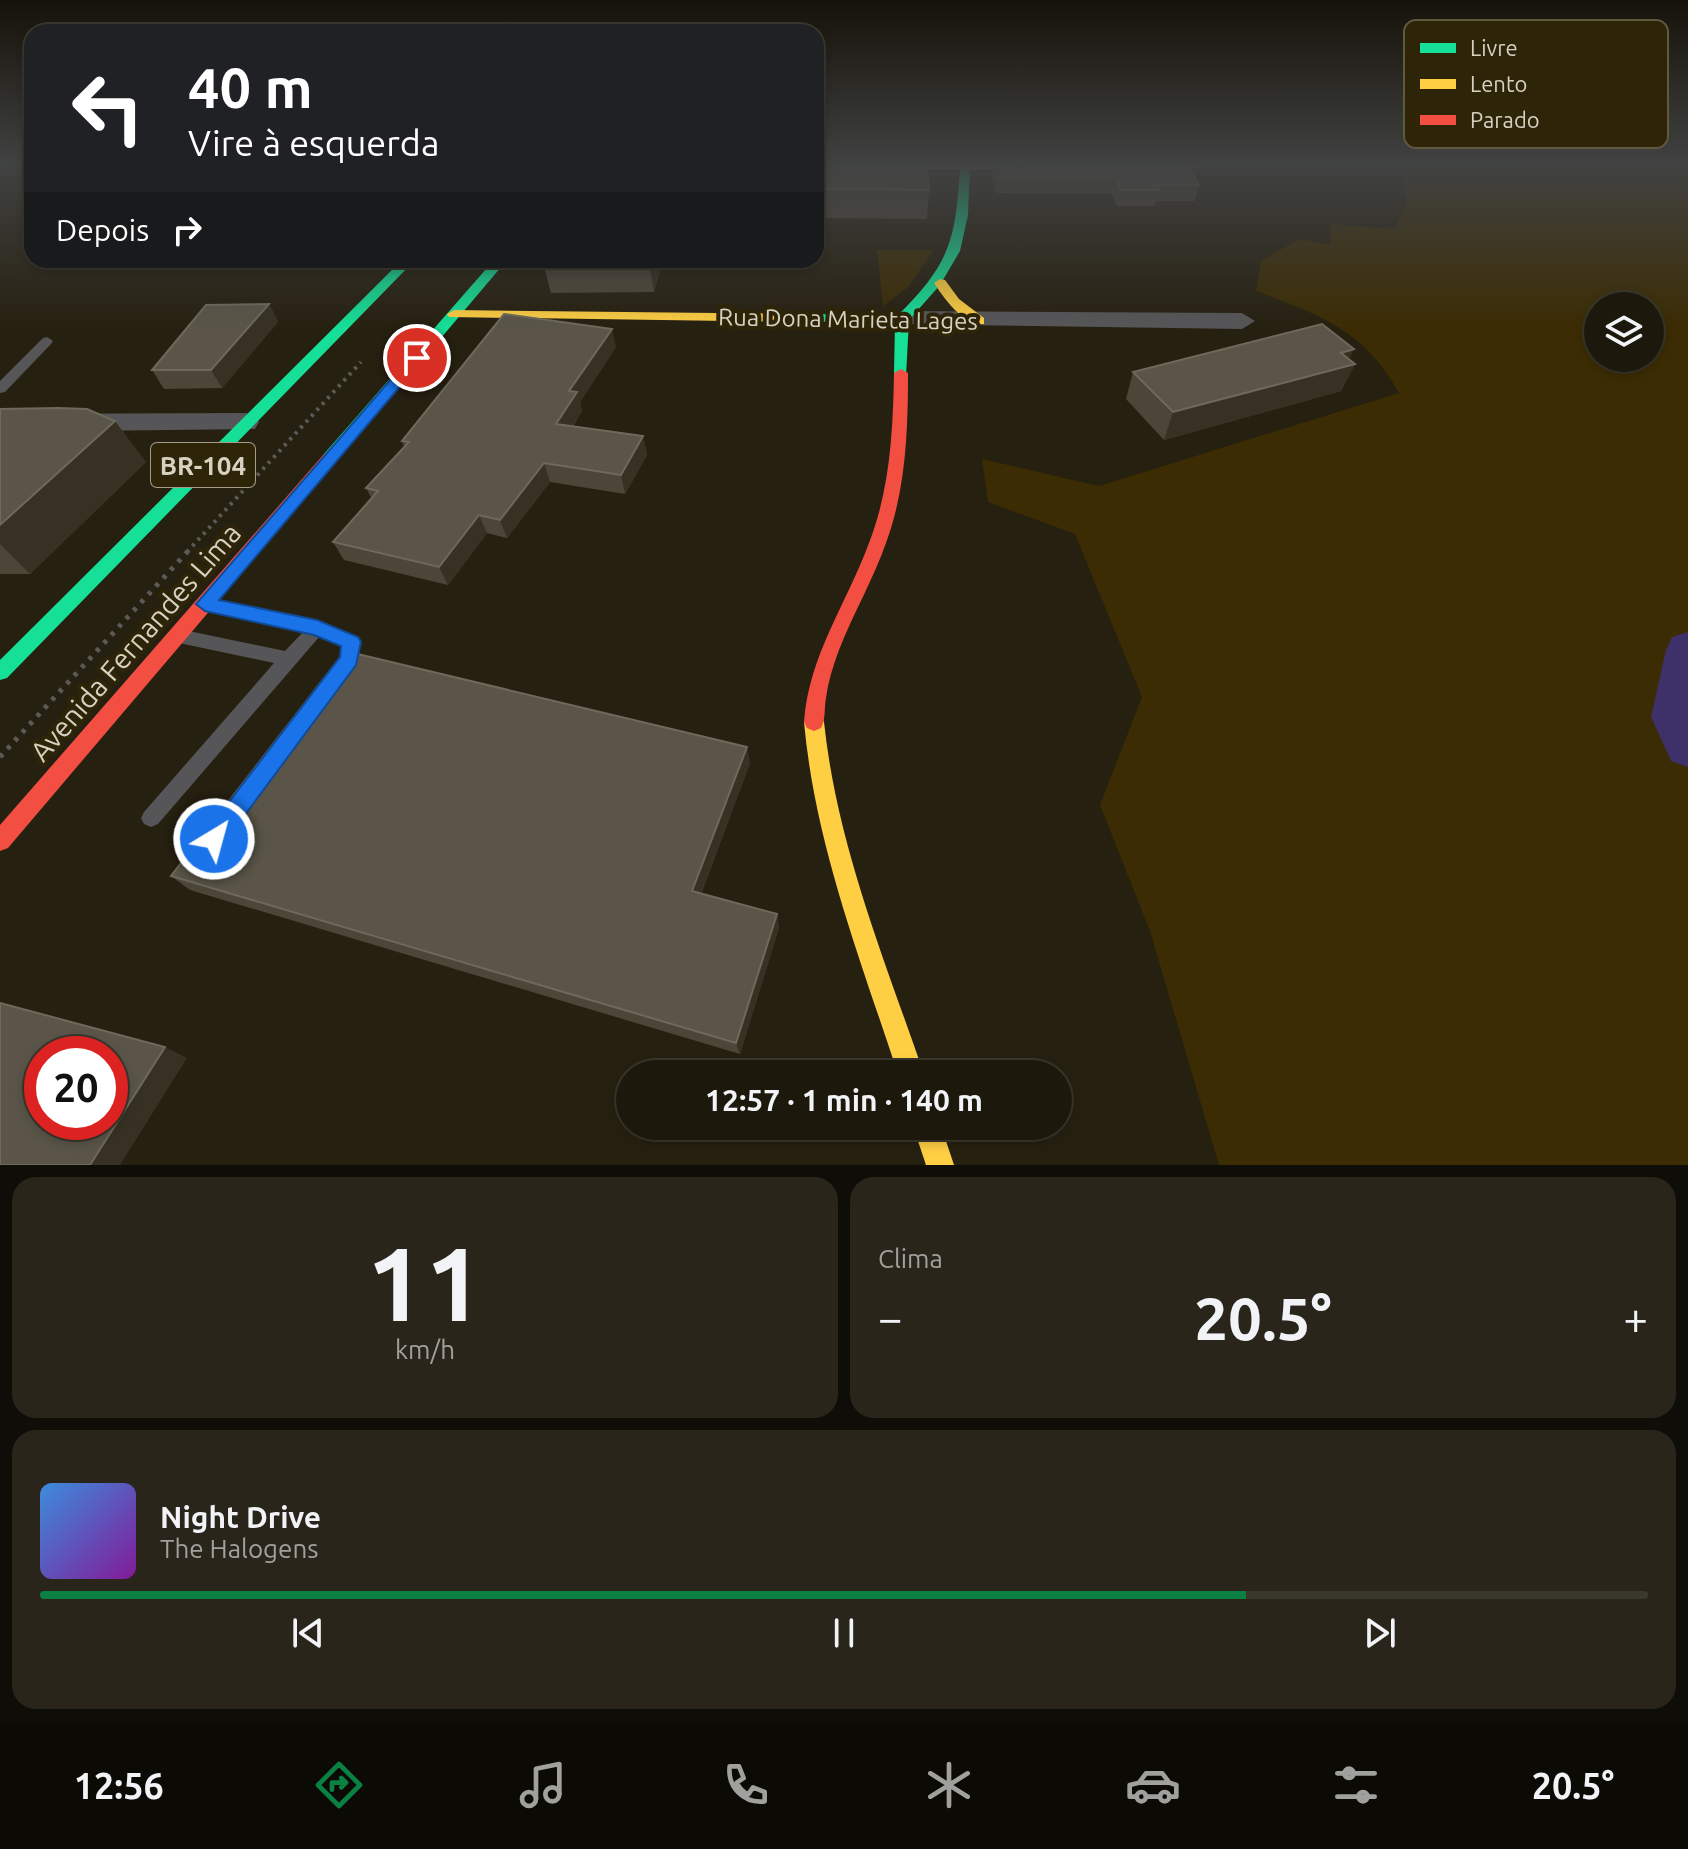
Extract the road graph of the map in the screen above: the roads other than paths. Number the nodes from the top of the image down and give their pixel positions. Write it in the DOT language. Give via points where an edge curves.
graph roads {
  1 [pos="963,219"];
  2 [pos="401,268"];
  3 [pos="494,268"];
  4 [pos="940,283"];
  5 [pos="454,314"];
  6 [pos="902,319"];
  7 [pos="979,321"];
  8 [pos="1242,321"];
  9 [pos="47,341"];
  10 [pos="0,389"];
  11 [pos="245,422"];
  12 [pos="0,423"];
  13 [pos="205,604"];
  14 [pos="317,628"];
  15 [pos="177,635"];
  16 [pos="288,659"];
  17 [pos="0,672"];
  18 [pos="331,683"];
  19 [pos="151,818"];
  20 [pos="0,841"];
  21 [pos="906,1060"];
  22 [pos="932,1140"];
  23 [pos="940,1165"];
  1 -- 4 [label="main road" via="959,252"];
  2 -- 11 [label="main road, BR-104"];
  3 -- 5 [label="main road, Avenida Fernandes Lima / BR-104"];
  4 -- 6 [label="main road"];
  4 -- 7 [label="main road"];
  5 -- 6 [label="main road, Rua Dona Marieta Lages"];
  5 -- 13 [label="main road, Avenida Fernandes Lima / BR-104"];
  6 -- 7 [label="street, Rua Dona Marieta Lages"];
  6 -- 21 [label="main road" via="893,487 884,527 821,668 814,721 815,747 842,861"];
  7 -- 8 [label="street, Rua Dona Marieta Lages"];
  9 -- 10 [label="lane"];
  11 -- 12 [label="street"];
  11 -- 17 [label="main road, BR-104"];
  13 -- 14 [label="lane"];
  13 -- 15 [label="main road, Avenida Fernandes Lima / BR-104"];
  14 -- 16 [label="lane"];
  14 -- 18 [label="lane" via="352,642 350,659"];
  15 -- 16 [label="lane"];
  15 -- 20 [label="main road, Avenida Fernandes Lima / BR-104"];
  16 -- 19 [label="lane"];
  22 -- 23 [label="main road"];
}
